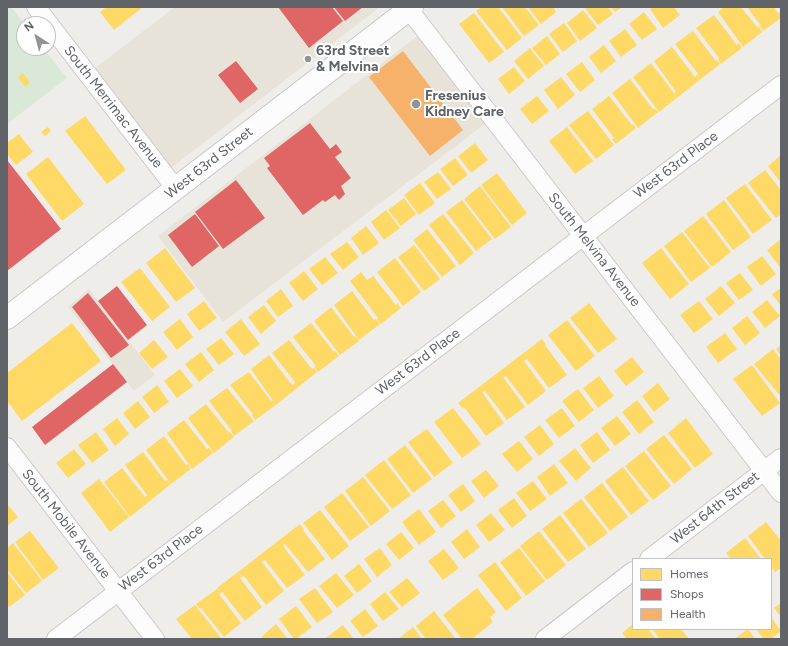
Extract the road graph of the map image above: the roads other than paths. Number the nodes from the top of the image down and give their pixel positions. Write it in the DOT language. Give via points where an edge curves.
graph roads {
  1 [pos="36,7"];
  2 [pos="409,8"];
  3 [pos="781,85"];
  4 [pos="176,189"];
  5 [pos="583,236"];
  6 [pos="7,318"];
  7 [pos="7,448"];
  8 [pos="781,458"];
  9 [pos="764,471"];
  10 [pos="781,493"];
  11 [pos="650,558"];
  12 [pos="632,573"];
  13 [pos="118,591"];
  14 [pos="56,639"];
  15 [pos="155,639"];
  16 [pos="545,639"];
  1 -- 4 [label="street, South Merrimac Avenue"];
  2 -- 4 [label="main road, West 63rd Street"];
  2 -- 5 [label="street, South Melvina Avenue"];
  3 -- 5 [label="street, West 63rd Place"];
  4 -- 6 [label="main road, West 63rd Street"];
  5 -- 9 [label="street, South Melvina Avenue"];
  5 -- 13 [label="street, West 63rd Place"];
  7 -- 13 [label="street, South Mobile Avenue"];
  8 -- 9 [label="street, West 64th Street"];
  9 -- 10 [label="street, South Melvina Avenue"];
  9 -- 11 [label="street, West 64th Street"];
  12 -- 16 [label="street"];
  13 -- 14 [label="street, West 63rd Place"];
  13 -- 15 [label="street, South Mobile Avenue"];
}
